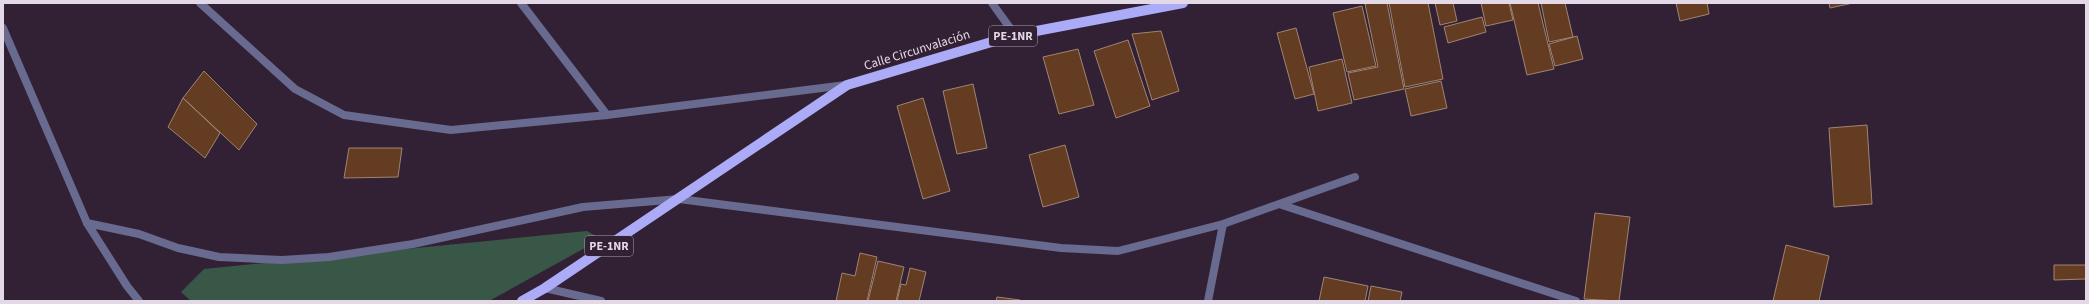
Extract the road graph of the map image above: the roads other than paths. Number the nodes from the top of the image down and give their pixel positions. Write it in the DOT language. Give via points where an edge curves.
graph roads {
  1 [pos="200,3"];
  2 [pos="521,3"];
  3 [pos="992,3"];
  4 [pos="1183,3"];
  5 [pos="3,28"];
  6 [pos="1015,35"];
  7 [pos="847,85"];
  8 [pos="607,114"];
  9 [pos="1355,177"];
  10 [pos="680,199"];
  11 [pos="1282,204"];
  12 [pos="87,224"];
  13 [pos="1223,224"];
  14 [pos="545,288"];
  15 [pos="139,301"];
  16 [pos="522,301"];
  17 [pos="601,301"];
  18 [pos="1208,301"];
  19 [pos="1576,301"];
  1 -- 8 [label="street" via="295,89 344,116 451,130"];
  2 -- 8 [label="street"];
  3 -- 6 [label="street"];
  4 -- 6 [label="main road, Calle Circunvalación / PE-1NR"];
  5 -- 12 [label="street"];
  6 -- 7 [label="main road, Calle Circunvalación / PE-1NR"];
  7 -- 8 [label="street"];
  7 -- 10 [label="main road, PE-1NR"];
  9 -- 11 [label="street"];
  10 -- 12 [label="street" via="583,207 412,244 282,260 219,257 178,248 139,234"];
  10 -- 13 [label="street" via="1060,248 1118,252"];
  10 -- 14 [label="main road, PE-1NR"];
  11 -- 13 [label="street"];
  11 -- 19 [label="street"];
  12 -- 15 [label="street"];
  13 -- 18 [label="street"];
  14 -- 16 [label="main road, PE-1NR"];
  14 -- 17 [label="street"];
}
